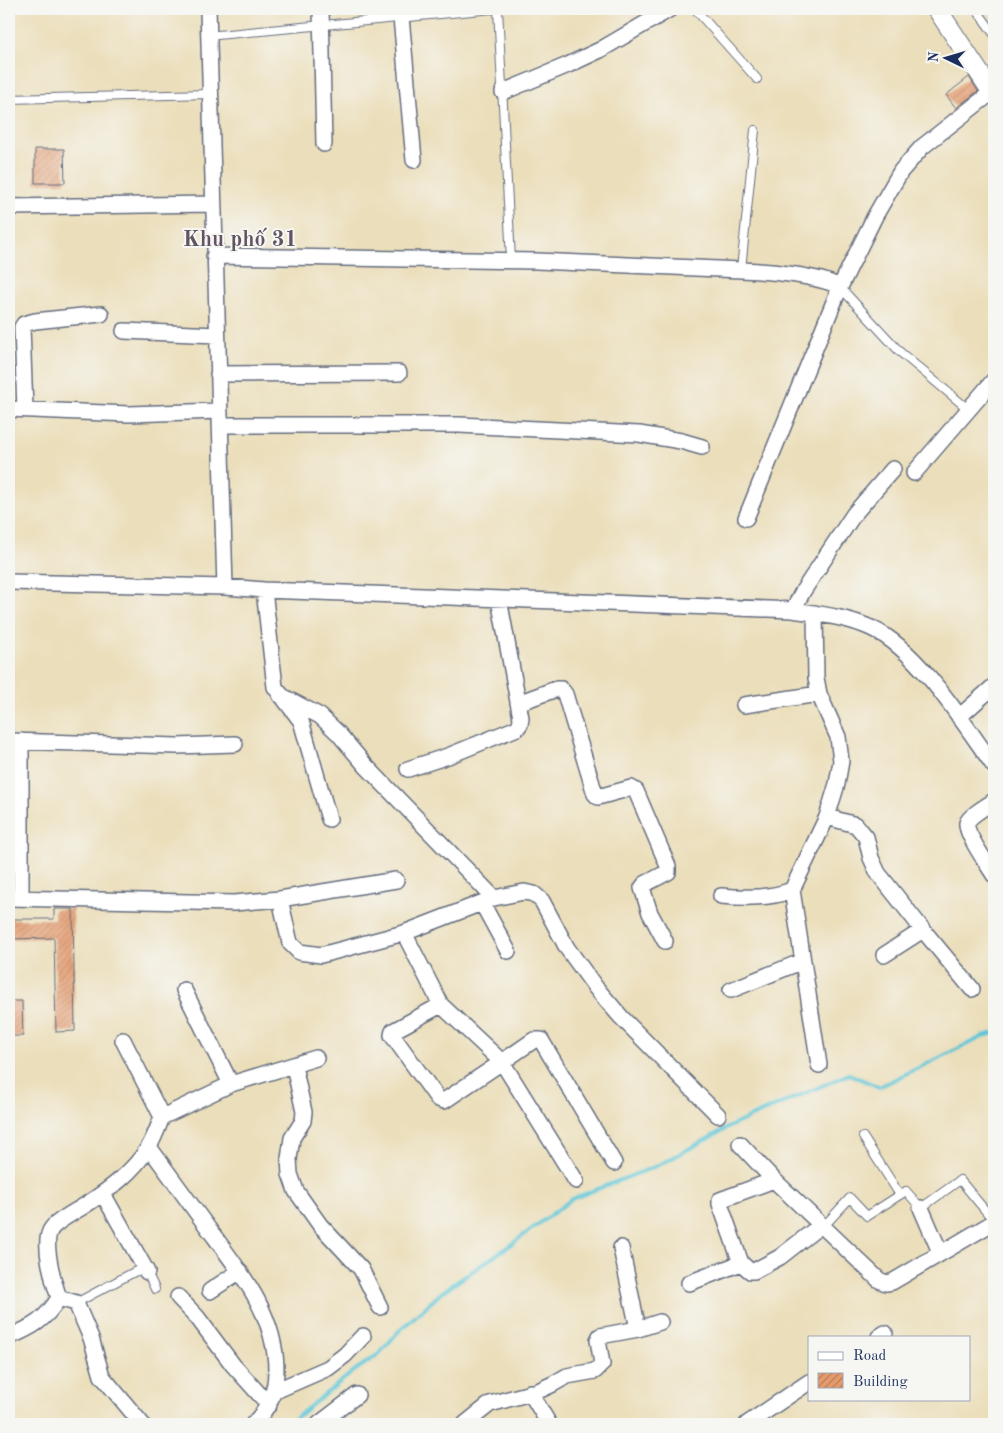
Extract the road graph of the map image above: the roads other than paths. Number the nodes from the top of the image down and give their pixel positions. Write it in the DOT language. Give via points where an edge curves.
graph roads {
  1 [pos="208,9"];
  2 [pos="320,9"];
  3 [pos="493,9"];
  4 [pos="498,9"];
  5 [pos="670,9"];
  6 [pos="695,9"];
  7 [pos="937,9"];
  8 [pos="976,9"];
  9 [pos="407,14"];
  10 [pos="321,25"];
  11 [pos="994,34"];
  12 [pos="207,36"];
  13 [pos="757,80"];
  14 [pos="503,92"];
  15 [pos="993,93"];
  16 [pos="209,94"];
  17 [pos="9,99"];
  18 [pos="755,130"];
  19 [pos="324,144"];
  20 [pos="414,160"];
  21 [pos="213,204"];
  22 [pos="9,207"];
  23 [pos="214,256"];
  24 [pos="511,260"];
  25 [pos="741,270"];
  26 [pos="840,287"];
  27 [pos="101,314"];
  28 [pos="124,330"];
  29 [pos="217,335"];
  30 [pos="218,374"];
  31 [pos="399,374"];
  32 [pos="994,380"];
  33 [pos="9,409"];
  34 [pos="25,409"];
  35 [pos="968,409"];
  36 [pos="220,418"];
  37 [pos="702,447"];
  38 [pos="893,469"];
  39 [pos="914,473"];
  40 [pos="746,518"];
  41 [pos="9,582"];
  42 [pos="225,587"];
  43 [pos="264,590"];
  44 [pos="499,599"];
  45 [pos="793,610"];
  46 [pos="815,613"];
  47 [pos="994,686"];
  48 [pos="819,694"];
  49 [pos="280,695"];
  50 [pos="518,703"];
  51 [pos="744,705"];
  52 [pos="959,717"];
  53 [pos="15,741"];
  54 [pos="235,744"];
  55 [pos="994,766"];
  56 [pos="408,769"];
  57 [pos="994,801"];
  58 [pos="827,818"];
  59 [pos="329,819"];
  60 [pos="994,875"];
  61 [pos="396,880"];
  62 [pos="792,890"];
  63 [pos="721,896"];
  64 [pos="15,898"];
  65 [pos="280,899"];
  66 [pos="488,901"];
  67 [pos="923,930"];
  68 [pos="404,933"];
  69 [pos="665,941"];
  70 [pos="508,951"];
  71 [pos="884,955"];
  72 [pos="803,961"];
  73 [pos="972,989"];
  74 [pos="184,990"];
  75 [pos="731,990"];
  76 [pos="441,1005"];
  77 [pos="123,1040"];
  78 [pos="316,1058"];
  79 [pos="502,1062"];
  80 [pos="819,1065"];
  81 [pos="294,1066"];
  82 [pos="231,1084"];
  83 [pos="718,1115"];
  84 [pos="162,1117"];
  85 [pos="863,1137"];
  86 [pos="740,1144"];
  87 [pos="149,1147"];
  88 [pos="614,1163"];
  89 [pos="774,1180"];
  90 [pos="576,1181"];
  91 [pos="103,1194"];
  92 [pos="900,1195"];
  93 [pos="920,1208"];
  94 [pos="994,1221"];
  95 [pos="822,1226"];
  96 [pos="621,1248"];
  97 [pos="940,1252"];
  98 [pos="741,1262"];
  99 [pos="240,1271"];
  100 [pos="147,1272"];
  101 [pos="689,1283"];
  102 [pos="155,1289"];
  103 [pos="210,1291"];
  104 [pos="178,1297"];
  105 [pos="59,1298"];
  106 [pos="76,1303"];
  107 [pos="380,1306"];
  108 [pos="660,1322"];
  109 [pos="638,1329"];
  110 [pos="363,1336"];
  111 [pos="9,1337"];
  112 [pos="808,1383"];
  113 [pos="275,1391"];
  114 [pos="530,1392"];
  115 [pos="357,1395"];
  116 [pos="269,1405"];
  117 [pos="142,1424"];
  118 [pos="253,1424"];
  119 [pos="319,1424"];
  120 [pos="465,1424"];
  121 [pos="549,1424"];
  122 [pos="747,1424"];
  1 -- 12 [label="street"];
  2 -- 10 [label="street"];
  3 -- 9 [label="lane"];
  4 -- 14 [label="lane"];
  5 -- 14 [label="street" via="600,50"];
  6 -- 13 [label="lane"];
  7 -- 15 [label="street"];
  8 -- 11 [label="lane"];
  9 -- 10 [label="lane"];
  9 -- 20 [label="street"];
  10 -- 12 [label="lane"];
  10 -- 19 [label="street"];
  12 -- 16 [label="street"];
  14 -- 24 [label="lane"];
  15 -- 26 [label="street" via="922,147 901,171"];
  16 -- 17 [label="lane"];
  16 -- 21 [label="street"];
  18 -- 25 [label="lane"];
  21 -- 22 [label="street"];
  21 -- 23 [label="street"];
  23 -- 24 [label="street"];
  23 -- 29 [label="street"];
  24 -- 25 [label="street"];
  25 -- 26 [label="street" via="829,282"];
  26 -- 35 [label="lane" via="900,352"];
  26 -- 40 [label="street"];
  27 -- 34 [label="street" via="24,324"];
  28 -- 29 [label="street"];
  29 -- 30 [label="street"];
  30 -- 31 [label="street"];
  30 -- 36 [label="street"];
  32 -- 35 [label="street"];
  33 -- 34 [label="street"];
  34 -- 36 [label="street"];
  35 -- 39 [label="street"];
  36 -- 37 [label="street" via="638,434"];
  36 -- 42 [label="street"];
  38 -- 45 [label="street" via="854,514"];
  41 -- 42 [label="street"];
  42 -- 43 [label="street"];
  43 -- 44 [label="street"];
  43 -- 49 [label="street" via="275,687"];
  44 -- 45 [label="street"];
  44 -- 50 [label="street"];
  45 -- 46 [label="street"];
  46 -- 48 [label="street" via="814,666"];
  46 -- 52 [label="street" via="871,628 887,637 919,665"];
  47 -- 52 [label="street"];
  48 -- 51 [label="street"];
  48 -- 58 [label="street" via="838,737 841,761"];
  49 -- 59 [label="street" via="301,721"];
  49 -- 66 [label="street" via="320,716 338,733"];
  50 -- 56 [label="street" via="520,724 517,728"];
  50 -- 69 [label="street" via="561,690 565,694 595,794 598,797 631,788 636,791 668,866 668,872 642,888 650,913"];
  52 -- 55 [label="street"];
  53 -- 54 [label="street" via="177,746"];
  53 -- 64 [label="street"];
  57 -- 60 [label="street" via="967,823 975,844"];
  58 -- 62 [label="street"];
  58 -- 67 [label="street" via="856,825 866,837 878,873"];
  61 -- 65 [label="street"];
  62 -- 63 [label="street" via="764,896"];
  62 -- 72 [label="street"];
  64 -- 65 [label="street" via="234,903"];
  65 -- 68 [label="street" via="290,942 299,952 321,955"];
  66 -- 68 [label="street"];
  66 -- 70 [label="street"];
  66 -- 83 [label="street" via="524,892 534,894 542,901 567,948 596,988"];
  67 -- 71 [label="street"];
  67 -- 73 [label="street"];
  68 -- 76 [label="street"];
  72 -- 75 [label="street"];
  72 -- 80 [label="street"];
  74 -- 82 [label="street"];
  76 -- 79 [label="street"];
  76 -- 79 [label="street" via="393,1031 392,1035 438,1099 444,1101"];
  77 -- 84 [label="street"];
  78 -- 81 [label="street"];
  79 -- 88 [label="street" via="534,1040 541,1040"];
  79 -- 90 [label="street"];
  81 -- 82 [label="street"];
  81 -- 107 [label="street" via="304,1112 303,1121 292,1138 289,1159 296,1191 320,1225 361,1269"];
  82 -- 84 [label="street"];
  84 -- 87 [label="street"];
  85 -- 92 [label="lane"];
  86 -- 89 [label="street"];
  87 -- 91 [label="street" via="133,1169"];
  87 -- 99 [label="street"];
  89 -- 95 [label="street"];
  89 -- 98 [label="street" via="720,1200"];
  91 -- 100 [label="street"];
  91 -- 105 [label="street" via="51,1228 47,1248"];
  92 -- 93 [label="lane" via="906,1191"];
  92 -- 95 [label="lane" via="867,1216 850,1198"];
  93 -- 94 [label="lane" via="960,1180"];
  93 -- 97 [label="street"];
  94 -- 97 [label="street"];
  95 -- 97 [label="street" via="886,1283"];
  95 -- 98 [label="street" via="754,1272"];
  96 -- 109 [label="street"];
  98 -- 101 [label="street"];
  99 -- 103 [label="street"];
  99 -- 113 [label="street" via="271,1334 276,1355"];
  100 -- 102 [label="lane"];
  100 -- 106 [label="lane" via="136,1272"];
  104 -- 116 [label="street"];
  105 -- 106 [label="street"];
  105 -- 111 [label="street" via="41,1321"];
  106 -- 117 [label="street" via="102,1376"];
  108 -- 109 [label="street"];
  109 -- 114 [label="street" via="600,1336 602,1364 595,1371 567,1376"];
  110 -- 113 [label="street" via="328,1368"];
  112 -- 122 [label="street"];
  113 -- 116 [label="street"];
  114 -- 120 [label="street" via="490,1404"];
  114 -- 121 [label="street"];
  115 -- 119 [label="street"];
  116 -- 118 [label="street"];
}
